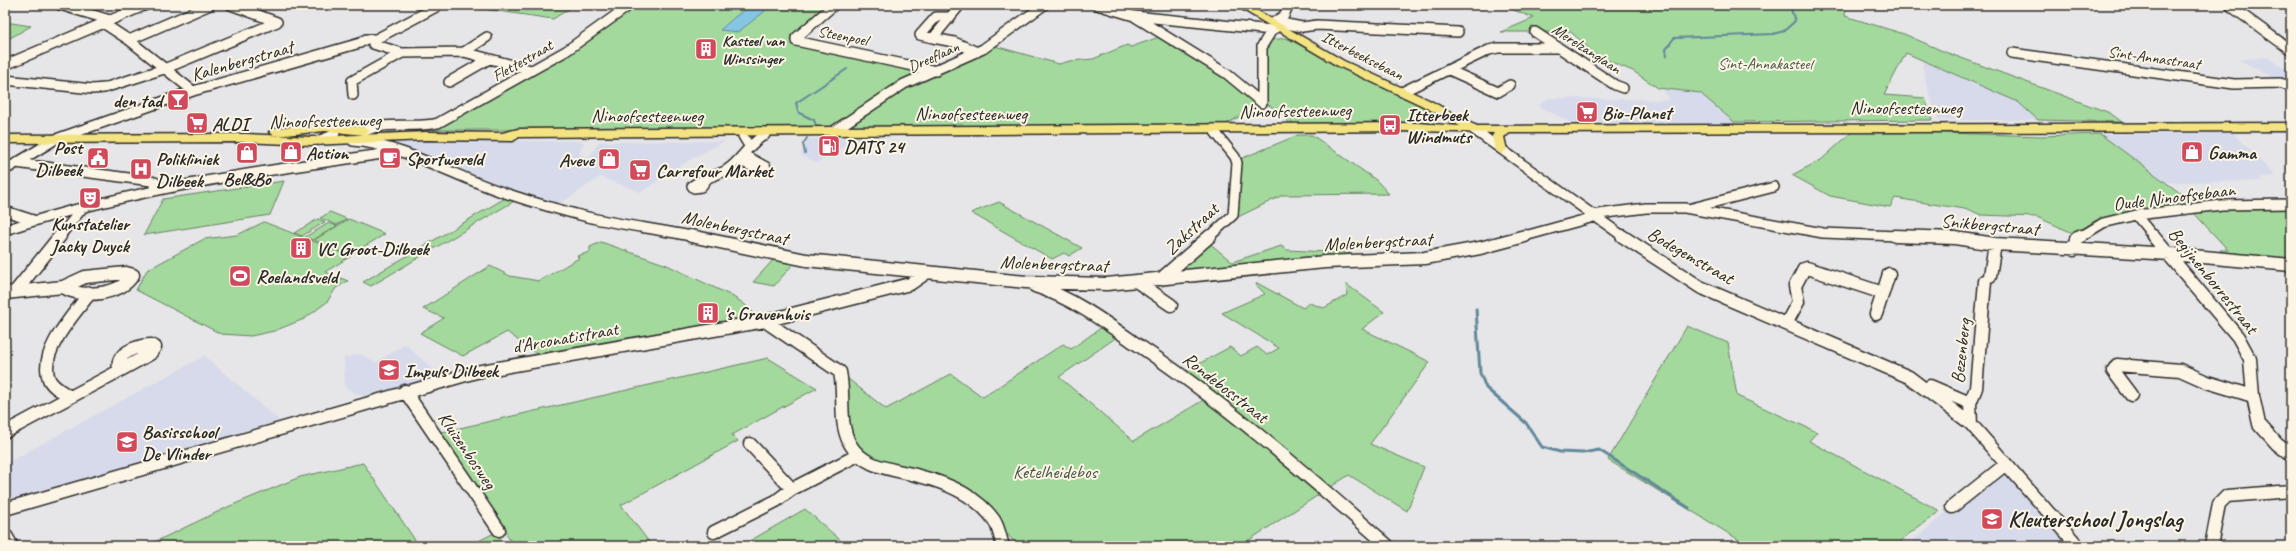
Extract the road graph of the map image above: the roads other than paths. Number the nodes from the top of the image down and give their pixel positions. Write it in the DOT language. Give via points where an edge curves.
graph roads {
  1 [pos="60,5"];
  2 [pos="146,5"];
  3 [pos="210,5"];
  4 [pos="231,5"];
  5 [pos="435,5"];
  6 [pos="630,5"];
  7 [pos="834,5"];
  8 [pos="960,5"];
  9 [pos="1044,5"];
  10 [pos="1097,5"];
  11 [pos="1240,5"];
  12 [pos="1288,5"];
  13 [pos="2229,5"];
  14 [pos="1134,16"];
  15 [pos="950,17"];
  16 [pos="106,22"];
  17 [pos="1275,25"];
  18 [pos="1458,32"];
  19 [pos="1535,32"];
  20 [pos="487,37"];
  21 [pos="932,38"];
  22 [pos="130,40"];
  23 [pos="374,41"];
  24 [pos="2291,42"];
  25 [pos="2282,43"];
  26 [pos="1559,48"];
  27 [pos="2291,50"];
  28 [pos="464,52"];
  29 [pos="978,52"];
  30 [pos="402,53"];
  31 [pos="2012,53"];
  32 [pos="489,59"];
  33 [pos="5,65"];
  34 [pos="164,69"];
  35 [pos="531,70"];
  36 [pos="1449,70"];
  37 [pos="936,71"];
  38 [pos="5,80"];
  39 [pos="449,82"];
  40 [pos="1510,86"];
  41 [pos="2291,87"];
  42 [pos="1623,88"];
  43 [pos="193,91"];
  44 [pos="1402,92"];
  45 [pos="353,95"];
  46 [pos="1447,114"];
  47 [pos="2291,124"];
  48 [pos="2291,127"];
  49 [pos="315,128"];
  50 [pos="333,128"];
  51 [pos="1435,129"];
  52 [pos="1522,129"];
  53 [pos="92,130"];
  54 [pos="1473,130"];
  55 [pos="1507,130"];
  56 [pos="423,131"];
  57 [pos="832,132"];
  58 [pos="1215,132"];
  59 [pos="5,136"];
  60 [pos="505,136"];
  61 [pos="61,137"];
  62 [pos="340,139"];
  63 [pos="5,140"];
  64 [pos="303,140"];
  65 [pos="320,140"];
  66 [pos="744,149"];
  67 [pos="1501,150"];
  68 [pos="397,152"];
  69 [pos="10,165"];
  70 [pos="707,180"];
  71 [pos="154,188"];
  72 [pos="1774,188"];
  73 [pos="2291,204"];
  74 [pos="85,205"];
  75 [pos="1687,209"];
  76 [pos="5,211"];
  77 [pos="1593,216"];
  78 [pos="2136,216"];
  79 [pos="33,220"];
  80 [pos="5,230"];
  81 [pos="1994,244"];
  82 [pos="2074,250"];
  83 [pos="2171,254"];
  84 [pos="2291,265"];
  85 [pos="926,273"];
  86 [pos="1889,274"];
  87 [pos="1161,279"];
  88 [pos="1136,281"];
  89 [pos="1026,282"];
  90 [pos="63,287"];
  91 [pos="10,292"];
  92 [pos="1883,292"];
  93 [pos="90,293"];
  94 [pos="1171,305"];
  95 [pos="1876,314"];
  96 [pos="765,321"];
  97 [pos="1786,324"];
  98 [pos="119,371"];
  99 [pos="1909,377"];
  100 [pos="405,391"];
  101 [pos="2131,395"];
  102 [pos="2253,396"];
  103 [pos="70,397"];
  104 [pos="1970,403"];
  105 [pos="1971,424"];
  106 [pos="5,432"];
  107 [pos="750,444"];
  108 [pos="858,455"];
  109 [pos="2291,455"];
  110 [pos="2006,464"];
  111 [pos="792,489"];
  112 [pos="2291,491"];
  113 [pos="1952,507"];
  114 [pos="5,509"];
  115 [pos="499,530"];
  116 [pos="714,532"];
  117 [pos="5,534"];
  118 [pos="1387,545"];
  119 [pos="12,546"];
  120 [pos="1003,546"];
  121 [pos="2078,546"];
  122 [pos="2211,546"];
  1 -- 16 [label="street"];
  2 -- 16 [label="street"];
  3 -- 22 [label="street"];
  4 -- 34 [label="street" via="278,21"];
  5 -- 23 [label="street"];
  6 -- 35 [label="street, Flettestraat" via="574,47"];
  7 -- 37 [label="street, Steenpoel" via="796,38 796,41"];
  8 -- 15 [label="street"];
  9 -- 29 [label="street, Dreeflaan"];
  10 -- 14 [label="street"];
  11 -- 17 [label="main road, Itterbeeksebaan"];
  12 -- 17 [label="street" via="1284,16"];
  13 -- 25 [label="street"];
  14 -- 17 [label="street"];
  14 -- 17 [label="street" via="1227,74 1262,103 1262,46"];
  15 -- 21 [label="street"];
  15 -- 21 [label="street" via="936,17 920,35"];
  16 -- 22 [label="street"];
  16 -- 33 [label="street"];
  17 -- 18 [label="street"];
  17 -- 44 [label="main road, Itterbeeksebaan" via="1327,56"];
  19 -- 26 [label="street, Merelzanglaan"];
  20 -- 28 [label="street"];
  21 -- 29 [label="street" via="954,42"];
  22 -- 34 [label="street"];
  23 -- 30 [label="street, Kalenbergstraat"];
  23 -- 43 [label="street, Kalenbergstraat"];
  24 -- 25 [label="street"];
  25 -- 27 [label="street"];
  26 -- 36 [label="street" via="1498,48"];
  26 -- 42 [label="street, Merelzanglaan"];
  28 -- 30 [label="street"];
  28 -- 32 [label="street"];
  29 -- 37 [label="street, Dreeflaan"];
  30 -- 45 [label="street" via="352,81"];
  31 -- 41 [label="street, Sint-Annastraat" via="2234,84 2280,83"];
  32 -- 35 [label="street"];
  32 -- 39 [label="street"];
  34 -- 38 [label="street" via="98,89"];
  34 -- 43 [label="street"];
  35 -- 56 [label="street, Flettestraat"];
  36 -- 40 [label="street" via="1498,92"];
  36 -- 44 [label="street"];
  37 -- 57 [label="street, Dreeflaan" via="904,84"];
  43 -- 53 [label="street, Kalenbergstraat"];
  44 -- 46 [label="main road, Itterbeeksebaan"];
  46 -- 51 [label="main road" via="1444,122"];
  46 -- 54 [label="main road, Itterbeeksebaan"];
  47 -- 52 [label="main road, Ninoofsesteenweg" via="1531,126"];
  48 -- 52 [label="main road, Ninoofsesteenweg"];
  49 -- 50 [label="main road, Ninoofsesteenweg"];
  49 -- 53 [label="main road, Ninoofsesteenweg" via="238,135"];
  49 -- 64 [label="street" via="300,135"];
  50 -- 56 [label="main road, Ninoofsesteenweg"];
  50 -- 65 [label="street" via="336,130 334,135"];
  51 -- 54 [label="main road, Ninoofsesteenweg"];
  51 -- 57 [label="main road, Ninoofsesteenweg" via="1409,127"];
  51 -- 58 [label="main road, Ninoofsesteenweg"];
  52 -- 55 [label="main road, Ninoofsesteenweg"];
  53 -- 61 [label="main road, Ninoofsesteenweg"];
  54 -- 55 [label="main road, Ninoofsesteenweg"];
  54 -- 67 [label="street, Bodegemstraat"];
  55 -- 67 [label="main road" via="1498,136"];
  56 -- 60 [label="main road, Ninoofsesteenweg"];
  56 -- 62 [label="main road, Ninoofsesteenweg"];
  57 -- 60 [label="main road, Ninoofsesteenweg" via="525,133"];
  58 -- 66 [label="main road, Ninoofsesteenweg" via="765,135"];
  58 -- 87 [label="street, Zakstraat" via="1237,163 1233,215"];
  59 -- 61 [label="main road, Ninoofsesteenweg"];
  60 -- 66 [label="main road, Ninoofsesteenweg"];
  61 -- 63 [label="main road, Ninoofsesteenweg"];
  61 -- 64 [label="main road, Ninoofsesteenweg"];
  61 -- 69 [label="street"];
  62 -- 65 [label="main road, Ninoofsesteenweg"];
  62 -- 68 [label="street, Molenbergstraat" via="365,142"];
  64 -- 65 [label="main road, Ninoofsesteenweg"];
  66 -- 70 [label="street"];
  67 -- 77 [label="street, Bodegemstraat"];
  68 -- 71 [label="street" via="247,172"];
  68 -- 85 [label="street, Molenbergstraat" via="504,193 596,219 668,231 806,260"];
  69 -- 71 [label="street" via="151,181 155,182"];
  71 -- 74 [label="street"];
  72 -- 75 [label="street, Snikbergstraat" via="1752,191"];
  73 -- 78 [label="street, Oude Ninoofsebaan" via="2222,205"];
  74 -- 79 [label="street"];
  74 -- 91 [label="street"];
  75 -- 77 [label="street, Snikbergstraat" via="1646,208"];
  75 -- 81 [label="street, Snikbergstraat" via="1805,231 1955,238"];
  76 -- 79 [label="street"];
  77 -- 87 [label="street, Molenbergstraat" via="1480,248 1439,256 1309,263"];
  77 -- 97 [label="street, Bodegemstraat" via="1700,287"];
  78 -- 82 [label="street, Oude Ninoofsebaan" via="2103,223 2087,231 2076,239"];
  78 -- 83 [label="street, Begijnenborrestraat"];
  79 -- 80 [label="street"];
  81 -- 82 [label="street, Snikbergstraat"];
  81 -- 104 [label="street, Bezenberg" via="1976,388"];
  82 -- 83 [label="street, Snikbergstraat"];
  83 -- 84 [label="street, Snikbergstraat"];
  83 -- 102 [label="street, Begijnenborrestraat" via="2238,337 2250,359"];
  85 -- 89 [label="street, Molenbergstraat"];
  85 -- 96 [label="street, d'Arconatistraat" via="910,284"];
  86 -- 92 [label="street"];
  87 -- 88 [label="street, Molenbergstraat"];
  88 -- 89 [label="street, Molenbergstraat" via="1078,284"];
  88 -- 94 [label="street, Molenbergstraat"];
  89 -- 118 [label="street, Rondebosstraat" via="1065,298 1154,355 1301,470"];
  90 -- 91 [label="street"];
  90 -- 93 [label="street" via="74,293"];
  90 -- 93 [label="street" via="85,277 126,273 133,275 127,284 120,288"];
  92 -- 95 [label="street"];
  92 -- 97 [label="street" via="1807,268 1795,286 1798,302"];
  93 -- 103 [label="street" via="58,337 46,367 49,380"];
  96 -- 100 [label="street, d'Arconatistraat" via="476,372"];
  96 -- 108 [label="street" via="840,372 843,427 850,445"];
  97 -- 99 [label="street, Bodegemstraat"];
  98 -- 103 [label="street"];
  99 -- 104 [label="street, Bodegemstraat"];
  99 -- 105 [label="street, Bodegemstraat" via="1944,401"];
  100 -- 114 [label="street, d'Arconatistraat"];
  100 -- 115 [label="street, Kluizenbosweg"];
  101 -- 102 [label="street" via="2113,371 2117,365 2180,370 2207,382"];
  102 -- 109 [label="street, Begijnenborrestraat" via="2259,424"];
  103 -- 106 [label="street"];
  104 -- 105 [label="street, Bezenberg"];
  105 -- 110 [label="street, Bodegemstraat"];
  107 -- 111 [label="street"];
  108 -- 111 [label="street"];
  108 -- 120 [label="street" via="885,468 929,478 961,492 979,504 993,519"];
  110 -- 113 [label="street"];
  110 -- 121 [label="street, Bodegemstraat"];
  111 -- 116 [label="street" via="776,501"];
  112 -- 122 [label="street" via="2227,496 2219,504"];
  117 -- 119 [label="street"];
}
